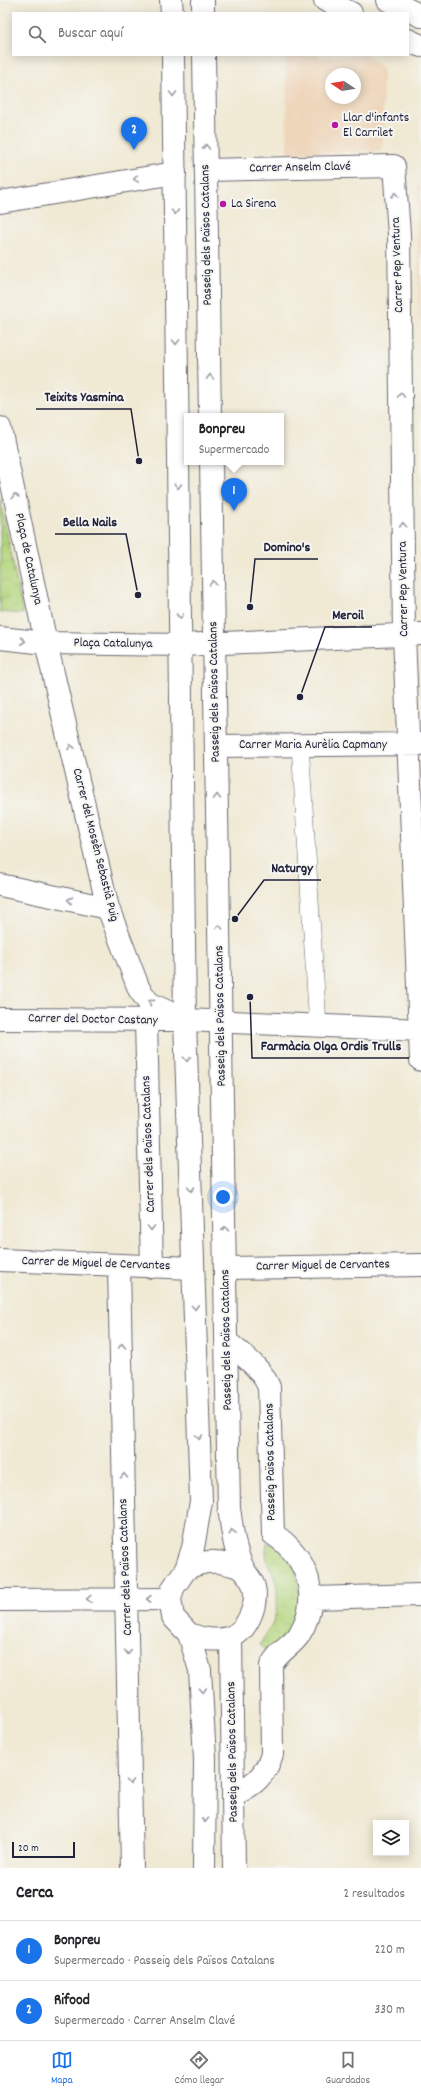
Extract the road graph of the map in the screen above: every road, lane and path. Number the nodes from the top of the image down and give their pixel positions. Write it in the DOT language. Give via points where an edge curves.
graph roads {
  1 [pos="171,0"];
  2 [pos="203,0"];
  3 [pos="324,0"];
  4 [pos="388,0"];
  5 [pos="172,12"];
  6 [pos="203,12"];
  7 [pos="349,12"];
  8 [pos="421,16"];
  9 [pos="409,40"];
  10 [pos="421,46"];
  11 [pos="173,56"];
  12 [pos="204,56"];
  13 [pos="394,166"];
  14 [pos="206,170"];
  15 [pos="174,173"];
  16 [pos="0,202"];
  17 [pos="210,413"];
  18 [pos="0,428"];
  19 [pos="211,465"];
  20 [pos="413,634"];
  21 [pos="0,638"];
  22 [pos="46,643"];
  23 [pos="214,644"];
  24 [pos="180,645"];
  25 [pos="415,744"];
  26 [pos="300,745"];
  27 [pos="216,746"];
  28 [pos="0,885"];
  29 [pos="108,908"];
  30 [pos="0,1019"];
  31 [pos="185,1020"];
  32 [pos="146,1021"];
  33 [pos="221,1022"];
  34 [pos="318,1026"];
  35 [pos="421,1030"];
  36 [pos="421,1060"];
  37 [pos="0,1260"];
  38 [pos="421,1265"];
  39 [pos="119,1266"];
  40 [pos="152,1267"];
  41 [pos="193,1268"];
  42 [pos="225,1268"];
  43 [pos="227,1342"];
  44 [pos="186,1569"];
  45 [pos="243,1569"];
  46 [pos="421,1595"];
  47 [pos="312,1598"];
  48 [pos="128,1599"];
  49 [pos="170,1599"];
  50 [pos="0,1600"];
  51 [pos="189,1634"];
  52 [pos="231,1637"];
  53 [pos="234,1794"];
  54 [pos="132,1868"];
  55 [pos="204,1868"];
  56 [pos="234,1868"];
  1 -- 5 [label="street"];
  2 -- 6 [label="street"];
  3 -- 7 [label="street"];
  4 -- 8 [label="street"];
  9 -- 10 [label="street"];
  11 -- 15 [label="street, one-way"];
  14 -- 12 [label="street, Passeig dels Països Catalans, one-way"];
  13 -- 14 [label="street, Carrer Anselm Clavé"];
  20 -- 13 [label="street, Carrer Pep Ventura, one-way" via="399,234"];
  17 -- 14 [label="street, Passeig dels Països Catalans, one-way"];
  15 -- 16 [label="street, one-way"];
  15 -- 24 [label="street, one-way"];
  22 -- 18 [label="street, Plaça de Catalunya, one-way"];
  23 -- 19 [label="street, Passeig dels Països Catalans, one-way"];
  20 -- 23 [label="street, Plaça Catalunya"];
  20 -- 25 [label="street, Carrer Pep Ventura"];
  21 -- 22 [label="street, one-way"];
  22 -- 24 [label="street, Plaça Catalunya"];
  29 -- 22 [label="street, Carrer del Mossèn Sebastià Puig, one-way"];
  23 -- 24 [label="street, Plaça Catalunya"];
  23 -- 27 [label="street, Passeig dels Països Catalans"];
  24 -- 31 [label="street"];
  25 -- 26 [label="street, Carrer Maria Aurèlia Capmany"];
  25 -- 35 [label="street, Carrer Pep Ventura"];
  26 -- 27 [label="street, Carrer Maria Aurèlia Capmany"];
  26 -- 34 [label="street"];
  33 -- 27 [label="street, Passeig dels Països Catalans, one-way"];
  29 -- 28 [label="street, one-way"];
  31 -- 29 [label="street, Carrer del Mossèn Sebastià Puig, one-way" via="149,1003 139,989"];
  30 -- 32 [label="street, Carrer del Doctor Castany"];
  31 -- 32 [label="street, Carrer del Doctor Castany"];
  31 -- 33 [label="street, Carrer del Doctor Castany"];
  31 -- 41 [label="street, one-way"];
  32 -- 40 [label="street, Carrer dels Països Catalans, one-way"];
  33 -- 34 [label="street, Carrer del Doctor Castany"];
  42 -- 33 [label="street, Passeig dels Països Catalans, one-way"];
  34 -- 35 [label="street, Carrer del Doctor Castany"];
  35 -- 36 [label="street, Carrer Pep Ventura"];
  37 -- 39 [label="street, Carrer de Miguel de Cervantes"];
  38 -- 42 [label="street, Carrer Miguel de Cervantes"];
  39 -- 40 [label="street, Carrer de Miguel de Cervantes"];
  48 -- 39 [label="street, Carrer dels Països Catalans, one-way"];
  40 -- 41 [label="street, Carrer de Miguel de Cervantes"];
  41 -- 44 [label="street, one-way" via="201,1501 193,1548"];
  42 -- 43 [label="street, Passeig dels Països Catalans"];
  45 -- 43 [label="street, Passeig dels Països Catalans, one-way" via="231,1526 229,1508"];
  43 -- 47 [label="street, Passeig Països Catalans" via="259,1370 269,1387 273,1534 291,1550 300,1563 308,1580"];
  44 -- 45 [label="street" via="211,1561"];
  44 -- 49 [label="street" via="173,1588"];
  45 -- 52 [label="street, Passeig dels Països Catalans" via="254,1586 254,1604 247,1622"];
  46 -- 47 [label="street"];
  47 -- 53 [label="street, Passeig Països Catalans" via="309,1615 298,1636 275,1657 271,1666 272,1754 269,1765 263,1775 251,1785"];
  49 -- 48 [label="street, one-way"];
  48 -- 50 [label="street, one-way"];
  48 -- 54 [label="street, Carrer dels Països Catalans, one-way"];
  49 -- 51 [label="street" via="173,1617"];
  51 -- 52 [label="street" via="205,1639"];
  51 -- 55 [label="street, one-way" via="202,1685 205,1759"];
  52 -- 53 [label="street, Passeig dels Països Catalans"];
  53 -- 56 [label="street, Passeig dels Països Catalans"];
}
